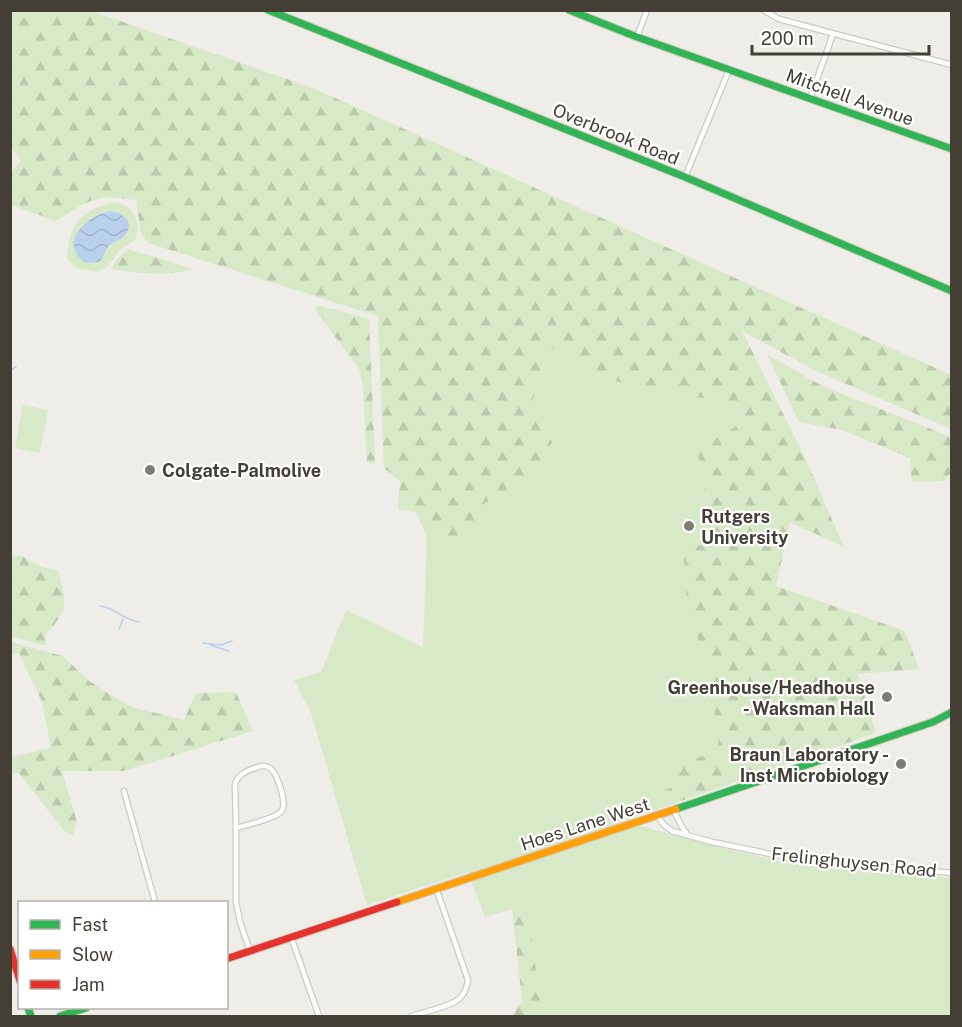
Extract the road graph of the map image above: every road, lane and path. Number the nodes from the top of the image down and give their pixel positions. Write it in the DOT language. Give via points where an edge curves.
graph roads {
  1 [pos="268,10"];
  2 [pos="569,10"];
  3 [pos="647,10"];
  4 [pos="763,10"];
  5 [pos="833,34"];
  6 [pos="637,37"];
  7 [pos="951,65"];
  8 [pos="729,70"];
  9 [pos="810,99"];
  10 [pos="951,149"];
  11 [pos="685,177"];
  12 [pos="951,291"];
  13 [pos="951,712"];
  14 [pos="124,791"];
  15 [pos="674,811"];
  16 [pos="658,816"];
  17 [pos="236,828"];
  18 [pos="687,834"];
  19 [pos="951,873"];
  20 [pos="436,888"];
  21 [pos="154,901"];
  22 [pos="291,937"];
  23 [pos="10,949"];
  24 [pos="250,951"];
  25 [pos="228,958"];
  26 [pos="18,975"];
  27 [pos="83,1009"];
  28 [pos="60,1017"];
  29 [pos="319,1017"];
  30 [pos="411,1017"];
  1 -- 11 [label="street, Overbrook Road"];
  2 -- 6 [label="street, Mitchell Avenue"];
  3 -- 6 [label="street"];
  4 -- 5 [label="street" via="779,19"];
  5 -- 7 [label="street"];
  5 -- 9 [label="street"];
  6 -- 8 [label="street, Mitchell Avenue"];
  8 -- 9 [label="street, Mitchell Avenue"];
  8 -- 11 [label="street"];
  9 -- 10 [label="street, Mitchell Avenue"];
  11 -- 12 [label="street, Overbrook Road"];
  13 -- 15 [label="street, Hoes Lane West" via="933,722"];
  14 -- 21 [label="street"];
  15 -- 16 [label="street, Hoes Lane West"];
  15 -- 18 [label="street"];
  16 -- 18 [label="street, Frelinghuysen Road" via="672,831"];
  16 -- 20 [label="street, Hoes Lane West"];
  17 -- 17 [label="street" via="274,816 283,807 269,768 261,765 237,778"];
  17 -- 24 [label="street" via="236,902"];
  18 -- 19 [label="street, Frelinghuysen Road" via="790,858"];
  20 -- 22 [label="street, Hoes Lane West"];
  20 -- 30 [label="street" via="468,980 461,998"];
  22 -- 24 [label="street, Hoes Lane West"];
  22 -- 29 [label="street"];
  23 -- 26 [label="street"];
  24 -- 25 [label="street, Hoes Lane West"];
  27 -- 28 [label="street"];
}
